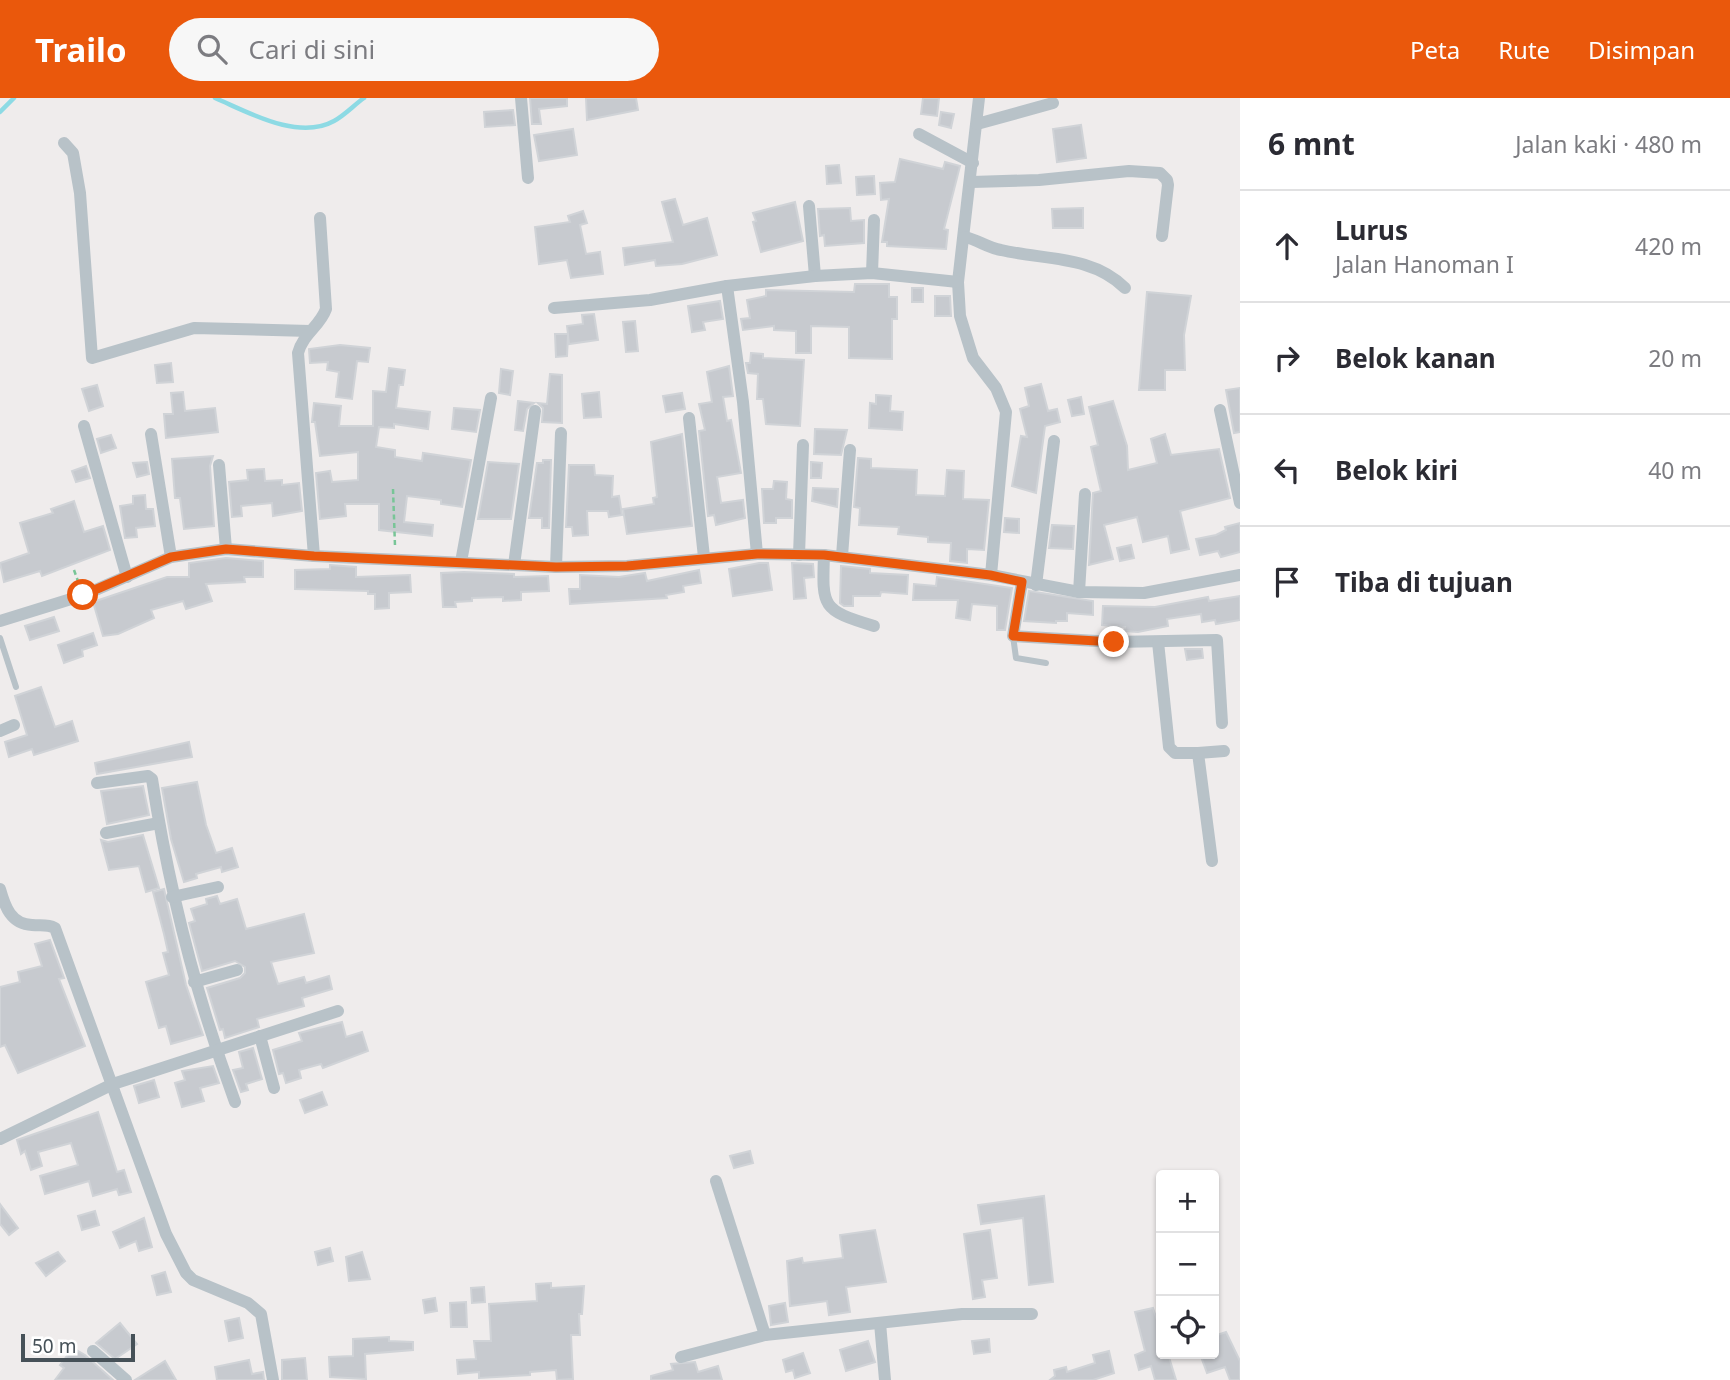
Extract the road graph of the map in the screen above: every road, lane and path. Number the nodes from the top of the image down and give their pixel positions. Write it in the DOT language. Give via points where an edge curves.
graph roads {
  1 [pos="521,98"];
  2 [pos="979,98"];
  3 [pos="1053,103"];
  4 [pos="978,124"];
  5 [pos="919,134"];
  6 [pos="64,143"];
  7 [pos="973,163"];
  8 [pos="528,177"];
  9 [pos="972,182"];
  10 [pos="809,206"];
  11 [pos="320,218"];
  12 [pos="874,220"];
  13 [pos="1163,236"];
  14 [pos="965,237"];
  15 [pos="872,273"];
  16 [pos="815,276"];
  17 [pos="958,282"];
  18 [pos="727,286"];
  19 [pos="1125,288"];
  20 [pos="554,309"];
  21 [pos="310,331"];
  22 [pos="491,398"];
  23 [pos="1220,410"];
  24 [pos="535,411"];
  25 [pos="689,418"];
  26 [pos="84,426"];
  27 [pos="561,433"];
  28 [pos="151,434"];
  29 [pos="1054,441"];
  30 [pos="803,445"];
  31 [pos="850,450"];
  32 [pos="219,465"];
  33 [pos="393,489"];
  34 [pos="1084,494"];
  35 [pos="1240,503"];
  36 [pos="226,549"];
  37 [pos="757,554"];
  38 [pos="799,555"];
  39 [pos="824,555"];
  40 [pos="314,556"];
  41 [pos="842,556"];
  42 [pos="171,557"];
  43 [pos="705,557"];
  44 [pos="395,560"];
  45 [pos="461,562"];
  46 [pos="514,565"];
  47 [pos="556,567"];
  48 [pos="990,575"];
  49 [pos="1240,575"];
  50 [pos="127,577"];
  51 [pos="1022,582"];
  52 [pos="1036,585"];
  53 [pos="1079,592"];
  54 [pos="1,616"];
  55 [pos="874,626"];
  56 [pos="1013,636"];
  57 [pos="0,638"];
  58 [pos="1158,642"];
  59 [pos="1046,663"];
  60 [pos="16,687"];
  61 [pos="1222,723"];
  62 [pos="14,725"];
  63 [pos="0,731"];
  64 [pos="1224,751"];
  65 [pos="1198,753"];
  66 [pos="97,783"];
  67 [pos="159,822"];
  68 [pos="106,833"];
  69 [pos="1212,861"];
  70 [pos="218,887"];
  71 [pos="0,889"];
  72 [pos="172,897"];
  73 [pos="237,970"];
  74 [pos="194,982"];
  75 [pos="338,1012"];
  76 [pos="260,1036"];
  77 [pos="216,1049"];
  78 [pos="113,1084"];
  79 [pos="274,1088"];
  80 [pos="235,1102"];
  81 [pos="0,1139"];
  82 [pos="716,1181"];
  83 [pos="1032,1314"];
  84 [pos="880,1323"];
  85 [pos="765,1335"];
  86 [pos="93,1351"];
  87 [pos="681,1357"];
  88 [pos="125,1380"];
  89 [pos="274,1380"];
  90 [pos="885,1380"];
  1 -- 8 [label="street"];
  2 -- 4 [label="street"];
  3 -- 4 [label="street"];
  4 -- 7 [label="street"];
  5 -- 7 [label="street"];
  6 -- 21 [label="street" via="73,153 80,193 92,358 194,328"];
  7 -- 9 [label="street"];
  9 -- 13 [label="street" via="1160,173 1168,186"];
  9 -- 14 [label="street"];
  10 -- 16 [label="street"];
  11 -- 21 [label="street" via="326,309"];
  12 -- 15 [label="street"];
  14 -- 17 [label="street"];
  14 -- 19 [label="street" via="999,250 1089,266"];
  15 -- 16 [label="street"];
  15 -- 17 [label="street"];
  16 -- 18 [label="street"];
  17 -- 48 [label="street" via="967,344 1006,412"];
  18 -- 20 [label="street" via="650,300"];
  18 -- 37 [label="street"];
  21 -- 40 [label="street" via="298,353"];
  22 -- 45 [label="street"];
  23 -- 35 [label="street"];
  24 -- 46 [label="street"];
  25 -- 43 [label="street"];
  26 -- 50 [label="street"];
  27 -- 47 [label="street"];
  28 -- 42 [label="street"];
  29 -- 52 [label="street"];
  30 -- 38 [label="street"];
  31 -- 41 [label="street"];
  32 -- 36 [label="street"];
  33 -- 44 [label="path"];
  34 -- 53 [label="street"];
  36 -- 40 [label="street"];
  36 -- 42 [label="street"];
  37 -- 38 [label="street"];
  37 -- 43 [label="street"];
  38 -- 39 [label="street"];
  39 -- 41 [label="street"];
  39 -- 55 [label="street" via="826,603 847,618"];
  40 -- 44 [label="street"];
  41 -- 48 [label="street"];
  42 -- 50 [label="street"];
  43 -- 47 [label="street" via="627,566"];
  44 -- 45 [label="street"];
  45 -- 46 [label="street"];
  46 -- 47 [label="street"];
  48 -- 51 [label="street"];
  49 -- 53 [label="street" via="1144,593"];
  50 -- 54 [label="street" via="83,595"];
  51 -- 52 [label="street"];
  51 -- 56 [label="street"];
  52 -- 53 [label="street"];
  56 -- 58 [label="street"];
  56 -- 59 [label="lane" via="1019,660"];
  57 -- 60 [label="lane"];
  58 -- 61 [label="street" via="1217,640"];
  58 -- 65 [label="street" via="1169,747 1175,753"];
  62 -- 63 [label="street"];
  64 -- 65 [label="street"];
  65 -- 69 [label="street"];
  66 -- 67 [label="street" via="150,776"];
  67 -- 68 [label="street"];
  67 -- 72 [label="street"];
  70 -- 72 [label="street"];
  71 -- 78 [label="street" via="15,920 55,928"];
  72 -- 74 [label="street"];
  73 -- 74 [label="street"];
  74 -- 77 [label="street"];
  75 -- 76 [label="street"];
  76 -- 77 [label="street"];
  76 -- 79 [label="street"];
  77 -- 78 [label="street"];
  77 -- 80 [label="street"];
  78 -- 81 [label="street"];
  78 -- 89 [label="street" via="154,1207 181,1264 200,1285 256,1308 264,1324"];
  82 -- 85 [label="street"];
  83 -- 84 [label="street" via="962,1314"];
  84 -- 85 [label="street"];
  84 -- 90 [label="street"];
  85 -- 87 [label="street"];
  86 -- 88 [label="street"];
}
